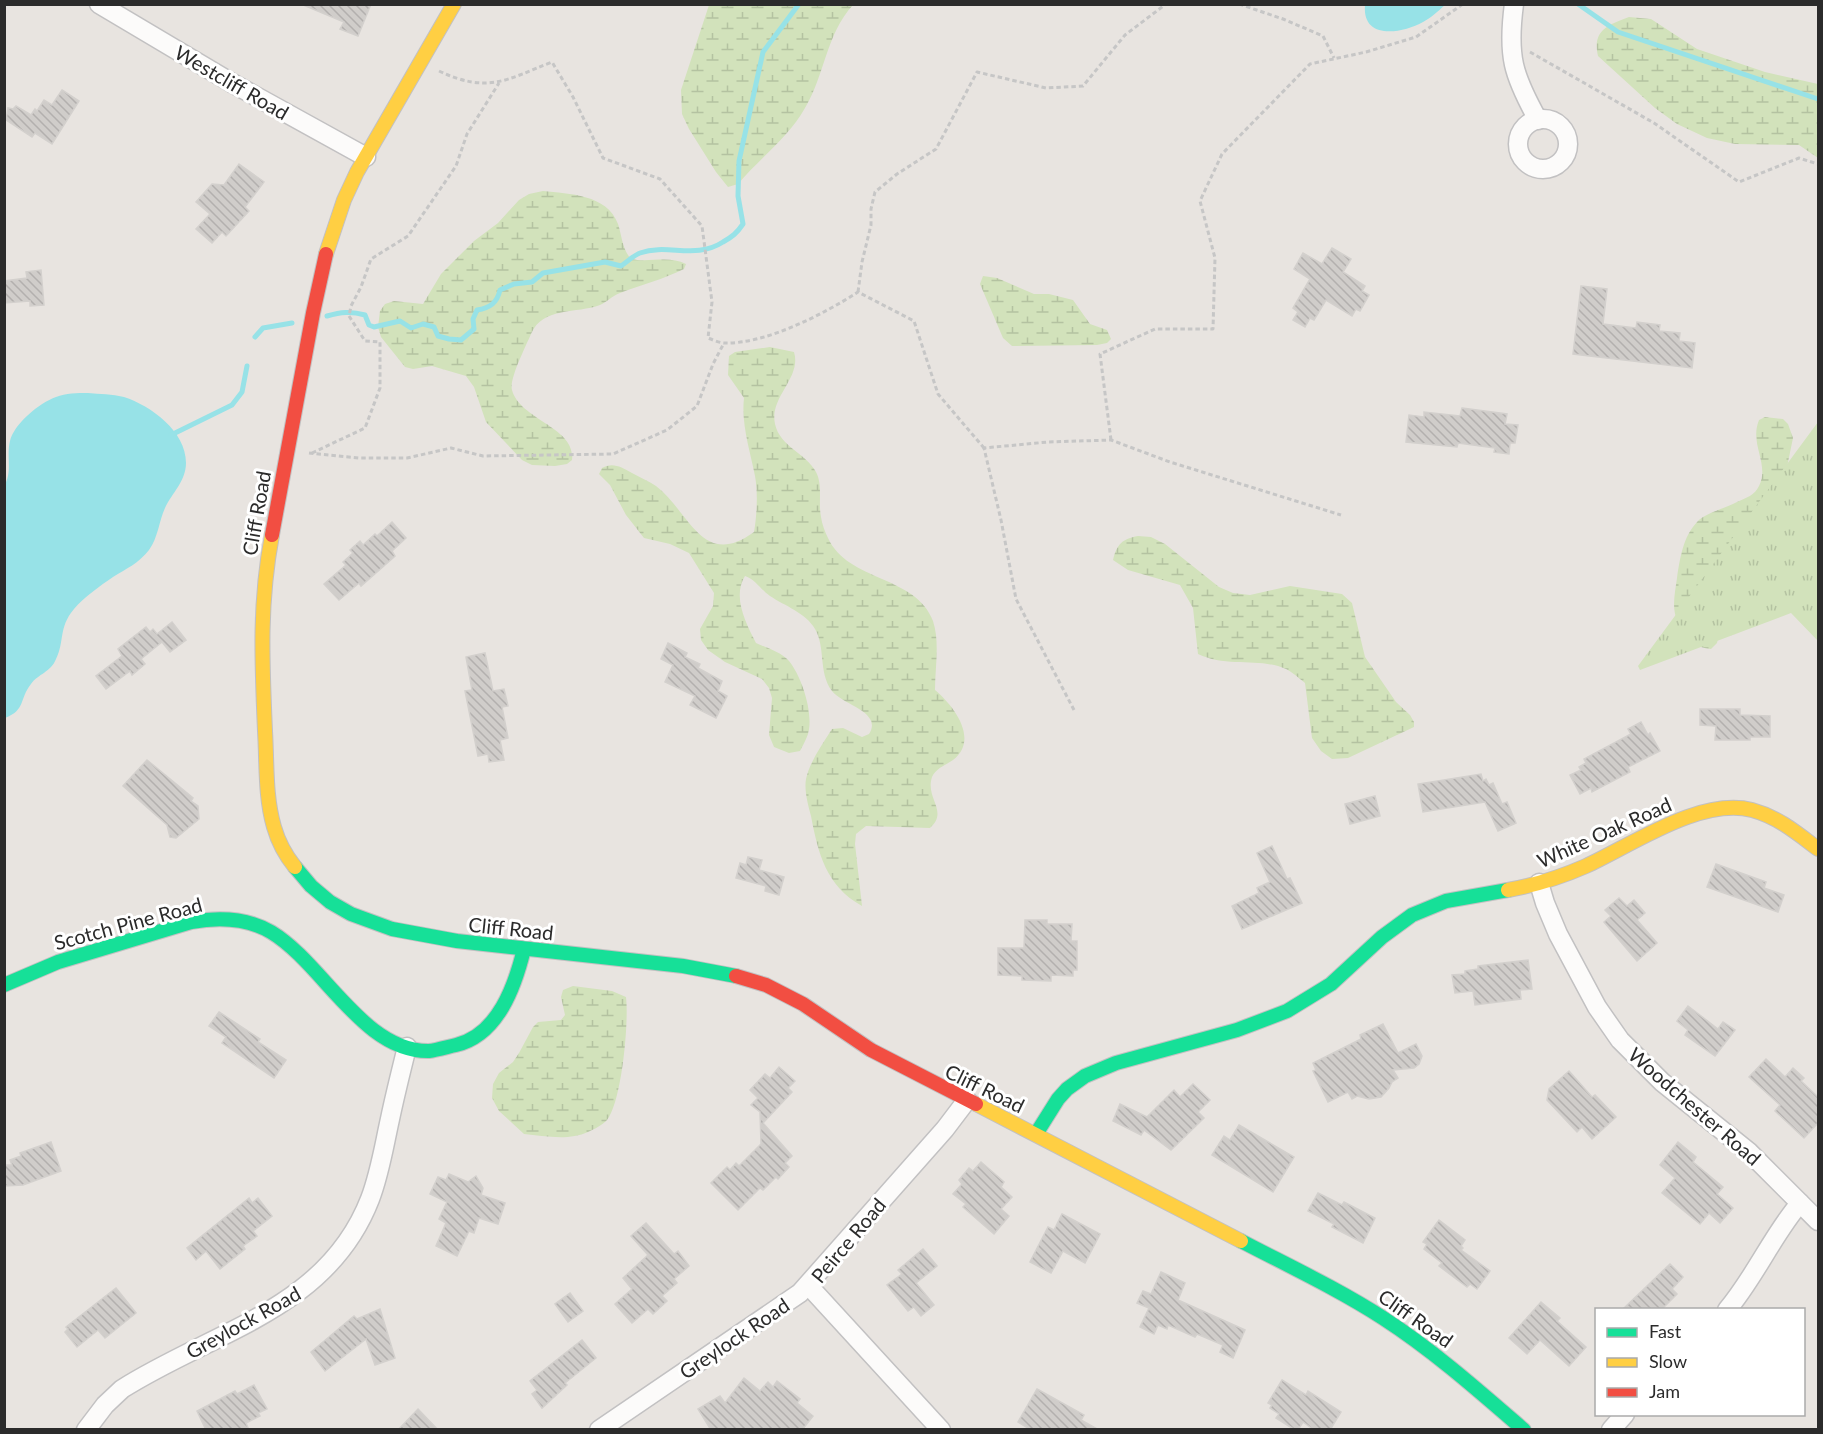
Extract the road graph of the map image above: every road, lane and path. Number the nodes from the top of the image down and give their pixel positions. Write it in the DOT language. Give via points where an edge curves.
graph roads {
  1 [pos="99,4"];
  2 [pos="454,4"];
  3 [pos="1166,4"];
  4 [pos="1239,4"];
  5 [pos="1463,4"];
  6 [pos="1514,4"];
  7 [pos="1510,40"];
  8 [pos="1334,58"];
  9 [pos="421,62"];
  10 [pos="499,83"];
  11 [pos="1538,120"];
  12 [pos="366,157"];
  13 [pos="1818,164"];
  14 [pos="858,292"];
  15 [pos="724,344"];
  16 [pos="290,432"];
  17 [pos="1111,440"];
  18 [pos="984,448"];
  19 [pos="310,454"];
  20 [pos="1341,515"];
  21 [pos="1074,710"];
  22 [pos="1818,849"];
  23 [pos="1539,883"];
  24 [pos="524,950"];
  25 [pos="4,985"];
  26 [pos="407,1047"];
  27 [pos="967,1100"];
  28 [pos="1036,1134"];
  29 [pos="1800,1203"];
  30 [pos="1818,1221"];
  31 [pos="808,1285"];
  32 [pos="1729,1308"];
  33 [pos="1622,1416"];
  34 [pos="86,1430"];
  35 [pos="599,1430"];
  36 [pos="941,1430"];
  37 [pos="1524,1430"];
  38 [pos="1611,1430"];
  1 -- 12 [label="street, Westcliff Road"];
  2 -- 9 [label="street, Cliff Road"];
  3 -- 14 [label="path" via="1125,35 1083,86 1046,88 977,72 936,149 875,192"];
  4 -- 8 [label="path" via="1323,36"];
  5 -- 8 [label="path" via="1416,38"];
  6 -- 7 [label="street"];
  7 -- 11 [label="street" via="1520,88"];
  7 -- 13 [label="path" via="1654,123 1739,182 1799,158"];
  8 -- 17 [label="path" via="1310,64 1222,154 1200,201 1215,258 1213,329 1155,329 1100,354"];
  9 -- 10 [label="path" via="456,79"];
  9 -- 12 [label="street, Cliff Road"];
  10 -- 15 [label="path" via="552,62 603,158 660,179 702,226 712,302 708,338"];
  10 -- 19 [label="path" via="467,134 456,166 433,202 408,236 371,260 351,306 349,316 365,341 380,342 380,388 365,428"];
  12 -- 16 [label="street, Cliff Road" via="344,200 329,242"];
  14 -- 15 [label="path" via="835,307 767,337"];
  14 -- 18 [label="path" via="914,321 938,394"];
  15 -- 19 [label="path" via="697,406 667,430 613,454 483,456 451,448 407,458"];
  16 -- 19 [label="path"];
  16 -- 24 [label="street, Cliff Road" via="261,620 268,794 282,847 311,886 351,914 408,933"];
  17 -- 18 [label="path"];
  17 -- 20 [label="path"];
  18 -- 21 [label="path" via="1016,599"];
  22 -- 23 [label="street, White Oak Road" via="1774,816 1749,809 1714,809 1679,819 1574,871"];
  23 -- 28 [label="street, White Oak Road" via="1432,905 1397,925 1330,985 1286,1011 1098,1069 1065,1091"];
  23 -- 29 [label="street, Woodchester Road" via="1558,934 1597,1007 1620,1040 1662,1082 1749,1152"];
  24 -- 26 [label="street, Scotch Pine Road" via="509,998 500,1014 480,1032 447,1048"];
  24 -- 27 [label="street, Cliff Road" via="683,966 766,985 803,1004 884,1058"];
  25 -- 26 [label="street, Scotch Pine Road" via="58,962 191,922 234,920 263,928 280,938 371,1029"];
  26 -- 34 [label="street, Greylock Road" via="374,1186 358,1225 336,1257 306,1287 280,1305 122,1389"];
  27 -- 28 [label="street, Cliff Road"];
  27 -- 31 [label="street, Peirce Road"];
  28 -- 37 [label="street, Cliff Road" via="1383,1317 1443,1360"];
  29 -- 30 [label="street, Woodchester Road"];
  29 -- 32 [label="street"];
  31 -- 35 [label="street, Greylock Road"];
  31 -- 36 [label="street, Peirce Road"];
  33 -- 38 [label="street"];
}
